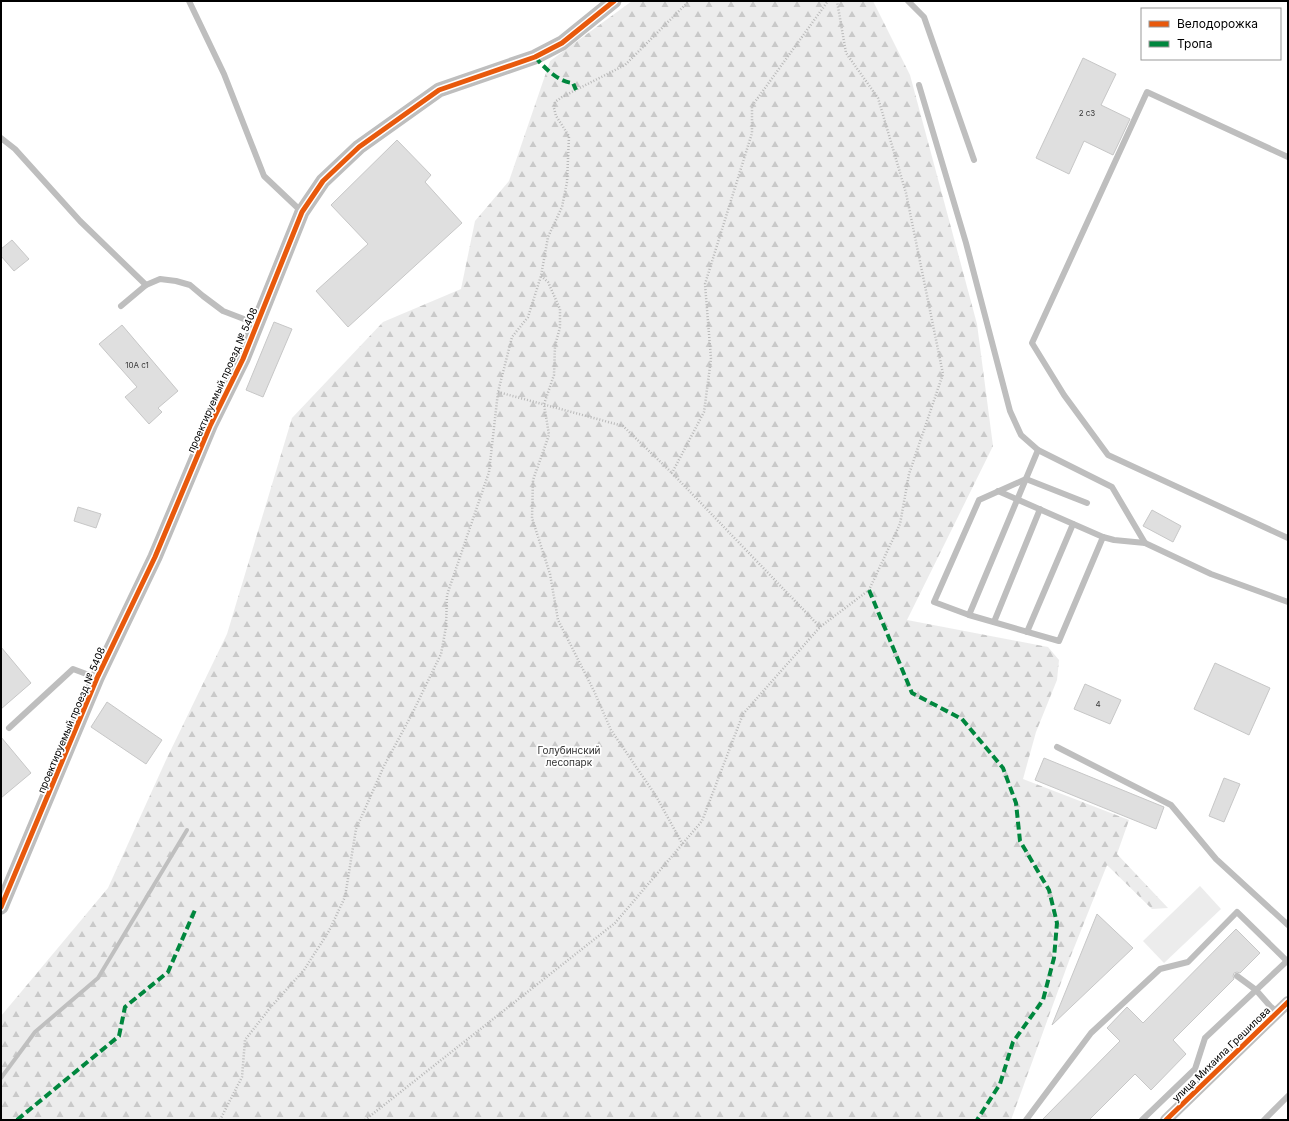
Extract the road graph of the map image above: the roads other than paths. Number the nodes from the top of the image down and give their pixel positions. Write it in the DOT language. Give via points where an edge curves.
graph roads {
  1 [pos="189,1"];
  2 [pos="614,1"];
  3 [pos="908,1"];
  4 [pos="919,85"];
  5 [pos="1,138"];
  6 [pos="1288,157"];
  7 [pos="974,160"];
  8 [pos="302,212"];
  9 [pos="146,285"];
  10 [pos="121,306"];
  11 [pos="257,324"];
  12 [pos="1038,450"];
  13 [pos="1026,478"];
  14 [pos="998,491"];
  15 [pos="1017,499"];
  16 [pos="1087,503"];
  17 [pos="1040,509"];
  18 [pos="1073,524"];
  19 [pos="1103,537"];
  20 [pos="1288,538"];
  21 [pos="1145,544"];
  22 [pos="1288,602"];
  23 [pos="969,615"];
  24 [pos="994,622"];
  25 [pos="1027,632"];
  26 [pos="97,678"];
  27 [pos="9,728"];
  28 [pos="1057,746"];
  29 [pos="1,907"];
  30 [pos="1288,925"];
  31 [pos="1237,976"];
  32 [pos="1256,990"];
  33 [pos="1288,1002"];
  34 [pos="1277,1012"];
  35 [pos="1288,1096"];
  36 [pos="1026,1120"];
  37 [pos="1142,1120"];
  38 [pos="1166,1120"];
  39 [pos="1264,1120"];
  1 -- 8 [label="lane" via="224,74 264,176"];
  2 -- 8 [label="street, проектируемый проезд № 5408" via="562,44 535,57 439,90 359,147 323,181"];
  3 -- 7 [label="lane" via="924,18"];
  4 -- 12 [label="lane" via="966,243 1010,411 1021,435"];
  5 -- 9 [label="lane" via="15,149 80,221"];
  6 -- 20 [label="lane" via="1147,92 1032,343 1064,395 1108,455"];
  8 -- 11 [label="street, проектируемый проезд № 5408"];
  9 -- 10 [label="lane"];
  9 -- 11 [label="lane" via="160,279 176,281 190,286 223,311"];
  11 -- 26 [label="street, проектируемый проезд № 5408" via="210,426 155,557"];
  12 -- 13 [label="lane"];
  12 -- 21 [label="lane" via="1112,487"];
  13 -- 14 [label="lane"];
  13 -- 15 [label="lane"];
  13 -- 16 [label="lane"];
  14 -- 15 [label="lane"];
  14 -- 23 [label="lane" via="979,500 934,602"];
  15 -- 17 [label="lane"];
  15 -- 23 [label="lane"];
  17 -- 18 [label="lane"];
  17 -- 24 [label="lane"];
  18 -- 19 [label="lane"];
  18 -- 25 [label="lane"];
  19 -- 21 [label="lane"];
  19 -- 25 [label="lane" via="1059,641"];
  21 -- 22 [label="lane" via="1211,574"];
  23 -- 24 [label="lane"];
  24 -- 25 [label="lane"];
  26 -- 27 [label="lane" via="73,669"];
  26 -- 29 [label="street, проектируемый проезд № 5408"];
  28 -- 30 [label="lane" via="1171,805 1216,859"];
  31 -- 32 [label="lane"];
  32 -- 34 [label="lane"];
  32 -- 36 [label="lane" via="1287,961 1237,912 1188,962 1160,969 1091,1033"];
  32 -- 37 [label="lane" via="1205,1038 1195,1069"];
  33 -- 34 [label="street, улица Михаила Грешилова"];
  34 -- 38 [label="street, улица Михаила Грешилова"];
  35 -- 39 [label="lane"];
}
